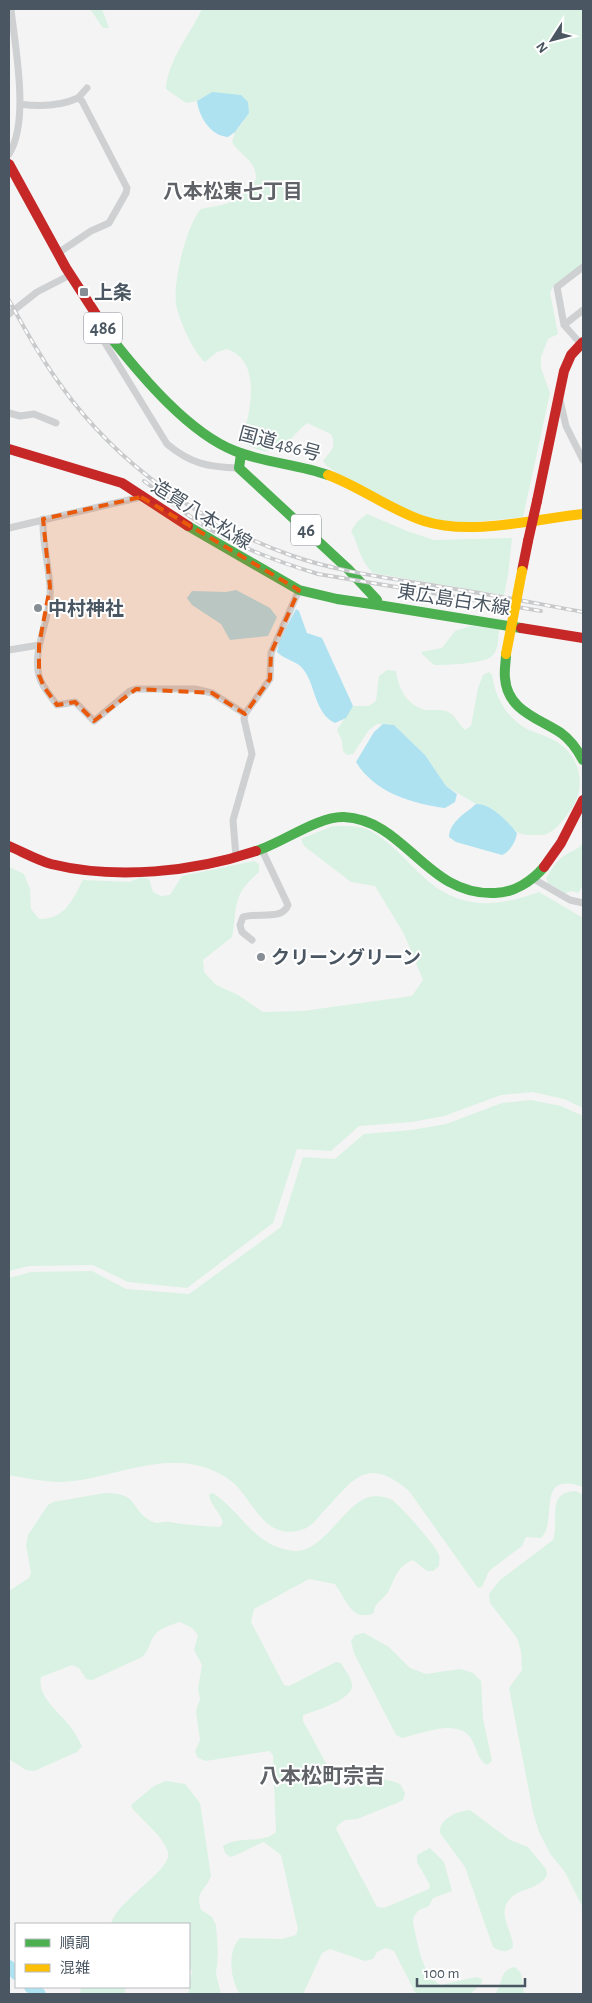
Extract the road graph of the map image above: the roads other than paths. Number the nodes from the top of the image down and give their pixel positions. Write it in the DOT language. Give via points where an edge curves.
graph roads {
  1 [pos="11,9"];
  2 [pos="11,34"];
  3 [pos="87,88"];
  4 [pos="78,98"];
  5 [pos="20,104"];
  6 [pos="9,154"];
  7 [pos="9,164"];
  8 [pos="58,253"];
  9 [pos="583,267"];
  10 [pos="70,275"];
  11 [pos="583,310"];
  12 [pos="9,314"];
  13 [pos="101,325"];
  14 [pos="564,325"];
  15 [pos="582,343"];
  16 [pos="559,395"];
  17 [pos="9,413"];
  18 [pos="56,423"];
  19 [pos="9,449"];
  20 [pos="241,454"];
  21 [pos="583,460"];
  22 [pos="239,468"];
  23 [pos="141,496"];
  24 [pos="583,514"];
  25 [pos="43,519"];
  26 [pos="9,528"];
  27 [pos="299,590"];
  28 [pos="378,605"];
  29 [pos="583,638"];
  30 [pos="39,645"];
  31 [pos="9,650"];
  32 [pos="245,714"];
  33 [pos="583,760"];
  34 [pos="583,800"];
  35 [pos="9,846"];
  36 [pos="262,850"];
  37 [pos="236,857"];
  38 [pos="532,878"];
  39 [pos="583,902"];
  40 [pos="252,940"];
  1 -- 2 [label="street"];
  2 -- 5 [label="street"];
  3 -- 4 [label="street"];
  4 -- 5 [label="street" via="65,104"];
  4 -- 8 [label="street" via="85,106 126,193 112,220"];
  5 -- 6 [label="street" via="14,146"];
  7 -- 8 [label="main road, 国道486号 / 486"];
  8 -- 10 [label="main road, 国道486号 / 486"];
  9 -- 14 [label="street" via="557,287"];
  10 -- 12 [label="street" via="38,292"];
  10 -- 13 [label="main road, 国道486号 / 486"];
  11 -- 14 [label="street"];
  13 -- 20 [label="main road, 国道486号 / 486" via="148,383 176,410 221,445"];
  13 -- 22 [label="street" via="102,338 166,444 179,454 211,468"];
  14 -- 15 [label="street"];
  15 -- 16 [label="main road" via="571,355"];
  16 -- 21 [label="street" via="566,426"];
  16 -- 33 [label="main road, bridge" via="503,667 504,685 517,708 560,732 573,743"];
  17 -- 18 [label="street" via="20,416 34,414"];
  19 -- 23 [label="main road, 造賀八本松線" via="122,484"];
  20 -- 22 [label="main road"];
  20 -- 24 [label="main road, 国道486号 / 486" via="329,475 413,518 441,526"];
  22 -- 28 [label="main road, 東広島白木線 / 46" via="348,569"];
  23 -- 25 [label="street"];
  23 -- 27 [label="main road, 造賀八本松線" via="236,556"];
  25 -- 26 [label="street"];
  25 -- 30 [label="street" via="42,540 50,598"];
  27 -- 28 [label="main road, 造賀八本松線"];
  27 -- 32 [label="street" via="271,653 270,679"];
  28 -- 29 [label="main road, 東広島白木線"];
  30 -- 31 [label="street"];
  30 -- 32 [label="street" via="39,675 44,687 58,705 75,702 94,721 136,689 195,689 212,693"];
  32 -- 37 [label="street" via="252,754 233,820"];
  34 -- 38 [label="main road" via="555,854"];
  35 -- 37 [label="main road" via="56,865 94,870 188,866"];
  36 -- 37 [label="main road"];
  36 -- 38 [label="main road" via="328,820 356,818 382,827 428,869 468,891 501,893"];
  36 -- 40 [label="street" via="288,905 286,911 279,915 252,914 244,917 240,925 242,932"];
  38 -- 39 [label="street" via="570,900"];
}
